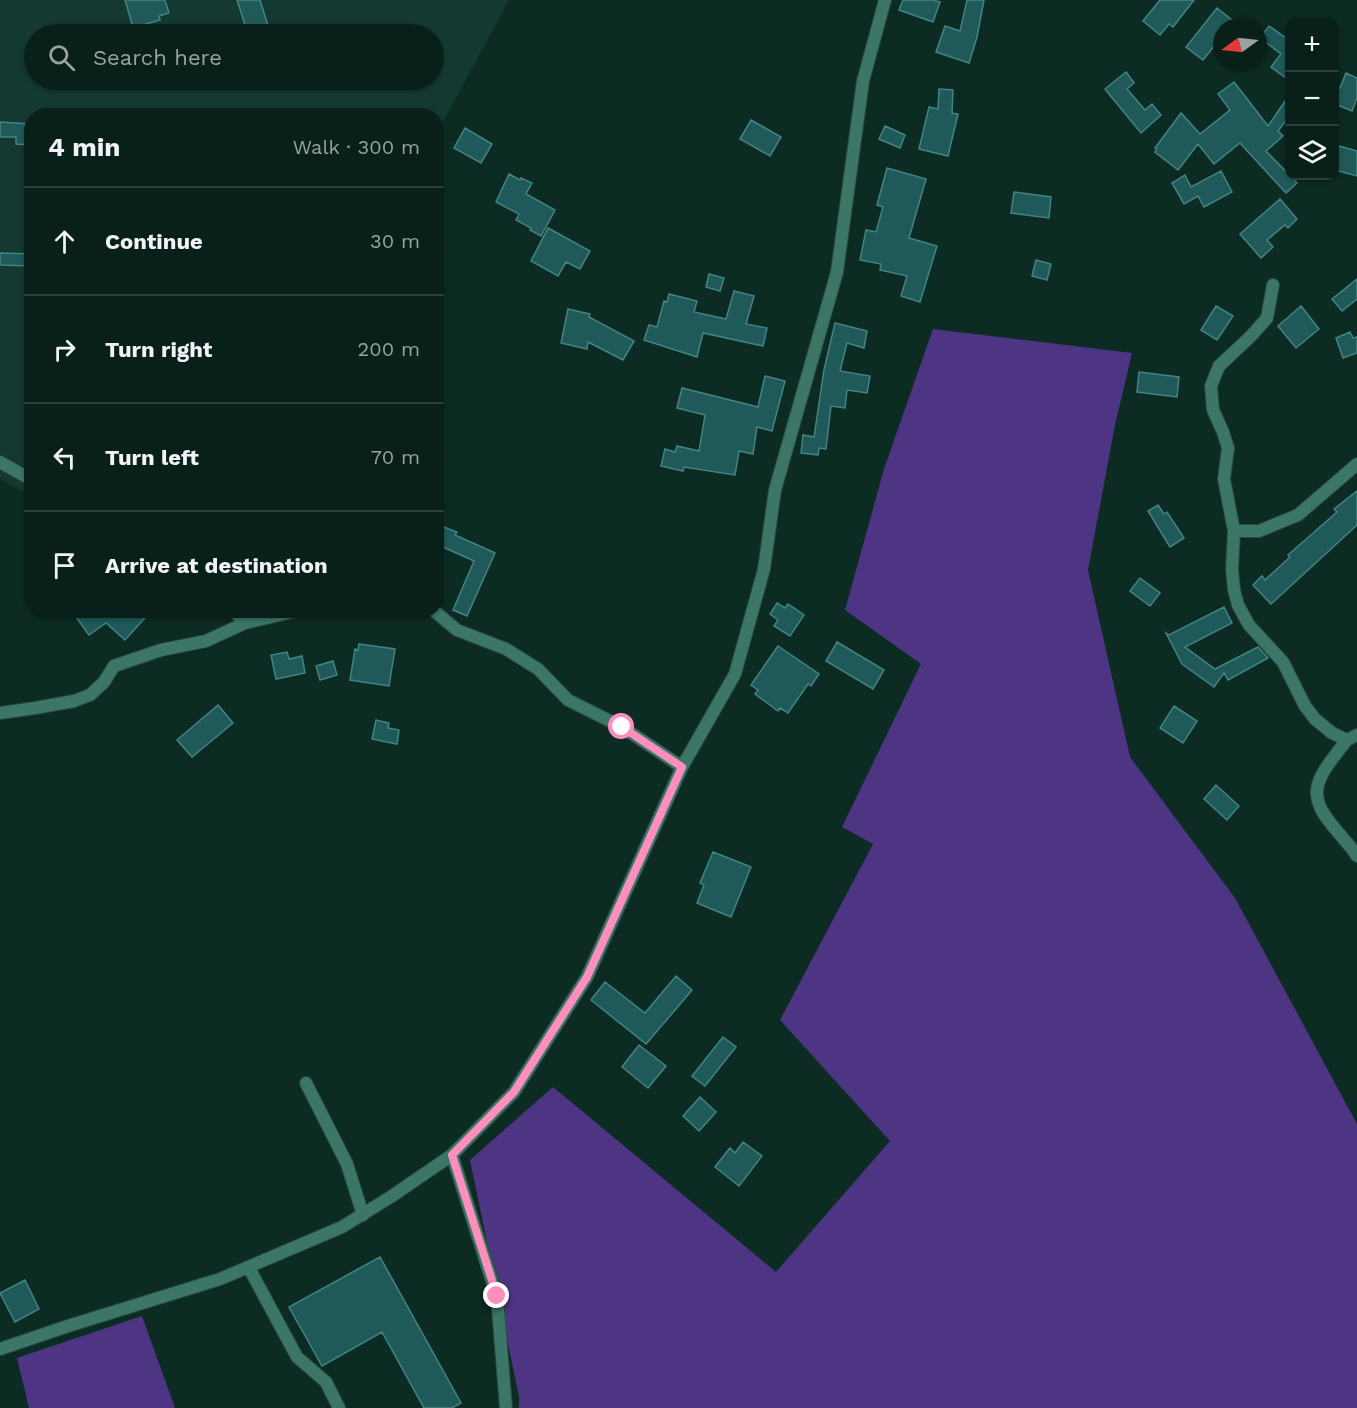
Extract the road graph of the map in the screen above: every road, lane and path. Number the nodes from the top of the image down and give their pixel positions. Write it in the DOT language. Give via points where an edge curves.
graph roads {
  1 [pos="885,0"];
  2 [pos="1273,285"];
  3 [pos="0,462"];
  4 [pos="1357,464"];
  5 [pos="24,476"];
  6 [pos="1234,531"];
  7 [pos="240,618"];
  8 [pos="267,618"];
  9 [pos="443,618"];
  10 [pos="245,623"];
  11 [pos="0,714"];
  12 [pos="1352,737"];
  13 [pos="682,767"];
  14 [pos="1357,856"];
  15 [pos="306,1083"];
  16 [pos="452,1155"];
  17 [pos="363,1215"];
  18 [pos="249,1268"];
  19 [pos="0,1348"];
  20 [pos="339,1408"];
  21 [pos="506,1408"];
  1 -- 13 [label="street" via="862,81 837,272 775,490 764,569 735,674"];
  2 -- 6 [label="street" via="1267,318 1219,366 1211,386 1213,410 1228,448 1224,479"];
  3 -- 5 [label="street"];
  4 -- 6 [label="street" via="1298,515 1259,531"];
  6 -- 12 [label="street" via="1234,590 1249,625 1283,662 1315,719 1332,733"];
  7 -- 10 [label="street"];
  8 -- 10 [label="street"];
  9 -- 13 [label="street" via="457,630 506,649 538,669 568,700 622,727"];
  10 -- 11 [label="street" via="206,641 161,650 114,666 90,695 74,701"];
  12 -- 14 [label="street" via="1320,779 1316,794 1321,811"];
  13 -- 16 [label="street" via="587,977 514,1092"];
  15 -- 17 [label="street" via="347,1164"];
  16 -- 17 [label="street"];
  16 -- 21 [label="street" via="497,1296"];
  17 -- 18 [label="street"];
  18 -- 19 [label="street"];
  18 -- 20 [label="street" via="297,1357 326,1382"];
}
